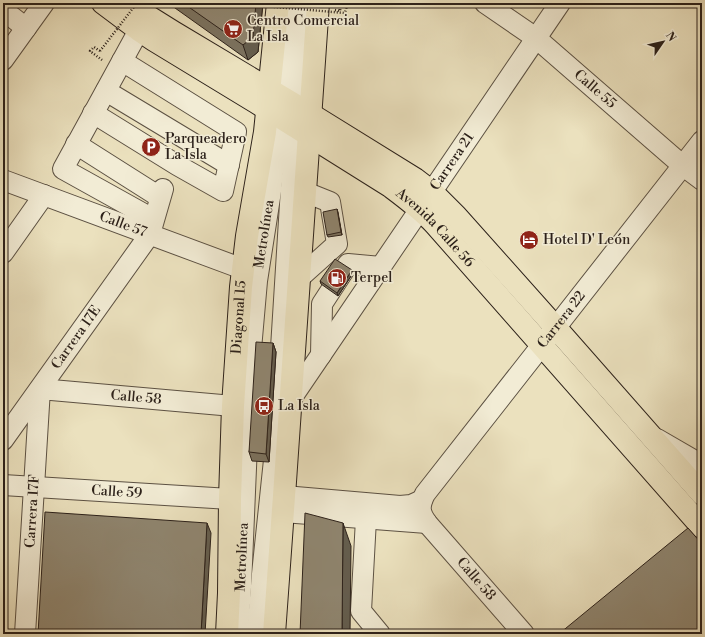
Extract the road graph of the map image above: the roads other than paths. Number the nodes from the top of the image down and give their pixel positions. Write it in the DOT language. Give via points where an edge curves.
graph roads {
  1 [pos="44,3"];
  2 [pos="103,3"];
  3 [pos="130,3"];
  4 [pos="291,3"];
  5 [pos="306,3"];
  6 [pos="485,3"];
  7 [pos="560,3"];
  8 [pos="270,5"];
  9 [pos="325,6"];
  10 [pos="3,10"];
  11 [pos="26,28"];
  12 [pos="139,30"];
  13 [pos="536,38"];
  14 [pos="3,60"];
  15 [pos="119,66"];
  16 [pos="106,90"];
  17 [pos="289,112"];
  18 [pos="93,113"];
  19 [pos="702,140"];
  20 [pos="76,144"];
  21 [pos="177,165"];
  22 [pos="229,165"];
  23 [pos="682,165"];
  24 [pos="3,180"];
  25 [pos="702,180"];
  26 [pos="305,192"];
  27 [pos="161,193"];
  28 [pos="44,195"];
  29 [pos="426,200"];
  30 [pos="143,226"];
  31 [pos="3,253"];
  32 [pos="381,267"];
  33 [pos="243,269"];
  34 [pos="299,278"];
  35 [pos="555,327"];
  36 [pos="542,345"];
  37 [pos="321,355"];
  38 [pos="40,389"];
  39 [pos="291,399"];
  40 [pos="233,406"];
  41 [pos="648,434"];
  42 [pos="3,440"];
  43 [pos="702,465"];
  44 [pos="3,485"];
  45 [pos="34,487"];
  46 [pos="702,494"];
  47 [pos="230,499"];
  48 [pos="422,500"];
  49 [pos="284,504"];
  50 [pos="366,519"];
  51 [pos="427,523"];
  52 [pos="702,527"];
  53 [pos="25,634"];
  54 [pos="227,634"];
  55 [pos="238,634"];
  56 [pos="257,634"];
  57 [pos="274,634"];
  58 [pos="380,634"];
  59 [pos="524,634"];
  1 -- 11 [label="street"];
  2 -- 12 [label="main road, Avenida Calle 56"];
  3 -- 17 [label="main road, Avenida Calle 56"];
  4 -- 17 [label="street, Metrolínea"];
  5 -- 17 [label="street, Metrolínea"];
  6 -- 13 [label="street, Calle 55"];
  7 -- 13 [label="street, Carrera 21"];
  8 -- 17 [label="main road, Diagonal 15"];
  9 -- 17 [label="main road, Diagonal 15"];
  10 -- 11 [label="street"];
  11 -- 14 [label="street"];
  12 -- 15 [label="street"];
  12 -- 17 [label="main road, Avenida Calle 56"];
  13 -- 23 [label="street, Calle 55"];
  13 -- 29 [label="street, Carrera 21"];
  15 -- 16 [label="street"];
  15 -- 22 [label="street" via="236,132"];
  16 -- 18 [label="street"];
  16 -- 22 [label="street"];
  17 -- 26 [label="main road, Diagonal 15"];
  17 -- 29 [label="main road, Avenida Calle 56" via="410,201"];
  17 -- 33 [label="main road, Diagonal 15" via="261,155"];
  17 -- 55 [label="street, Metrolínea" via="271,191 257,281 251,349"];
  17 -- 56 [label="street, Metrolínea" via="291,188 274,460"];
  18 -- 20 [label="street"];
  18 -- 21 [label="street"];
  19 -- 23 [label="street, Carrera 22"];
  20 -- 27 [label="street"];
  20 -- 30 [label="street" via="63,169"];
  21 -- 22 [label="street" via="223,191"];
  21 -- 27 [label="street, Carrera 17E"];
  23 -- 25 [label="street, Calle 55"];
  23 -- 35 [label="street, Carrera 22"];
  24 -- 28 [label="street, Calle 57"];
  26 -- 34 [label="main road, Diagonal 15"];
  26 -- 34 [label="street" via="330,202 337,244"];
  27 -- 30 [label="street, Carrera 17E"];
  28 -- 30 [label="street, Calle 57"];
  28 -- 31 [label="street"];
  29 -- 32 [label="street, Carrera 21"];
  29 -- 35 [label="main road, Avenida Calle 56" via="456,216"];
  29 -- 36 [label="main road, Avenida Calle 56" via="435,224"];
  30 -- 33 [label="street, Calle 57"];
  30 -- 38 [label="street, Carrera 17E"];
  32 -- 37 [label="street, Carrera 21"];
  32 -- 37 [label="street" via="348,264 322,304"];
  33 -- 40 [label="main road, Diagonal 15"];
  34 -- 39 [label="main road, Diagonal 15"];
  35 -- 36 [label="street, Carrera 22"];
  35 -- 41 [label="main road, Avenida Calle 56"];
  36 -- 48 [label="street, Carrera 22"];
  36 -- 52 [label="main road, Avenida Calle 56"];
  37 -- 39 [label="street, Carrera 21"];
  38 -- 40 [label="street, Calle 58"];
  38 -- 42 [label="street, Carrera 17E"];
  38 -- 45 [label="street, Carrera 17F"];
  39 -- 49 [label="main road, Diagonal 15"];
  40 -- 47 [label="main road, Diagonal 15"];
  41 -- 43 [label="street"];
  41 -- 46 [label="main road, Avenida Calle 56"];
  44 -- 45 [label="street, Calle 59"];
  45 -- 47 [label="street, Calle 59"];
  45 -- 53 [label="street, Carrera 17F"];
  47 -- 54 [label="main road, Diagonal 15" via="230,593"];
  48 -- 49 [label="street" via="411,506"];
  48 -- 51 [label="street, Calle 58" via="420,511"];
  49 -- 50 [label="street"];
  49 -- 57 [label="main road, Diagonal 15"];
  50 -- 51 [label="street"];
  50 -- 58 [label="street" via="361,611"];
  51 -- 59 [label="street, Calle 58"];
}
